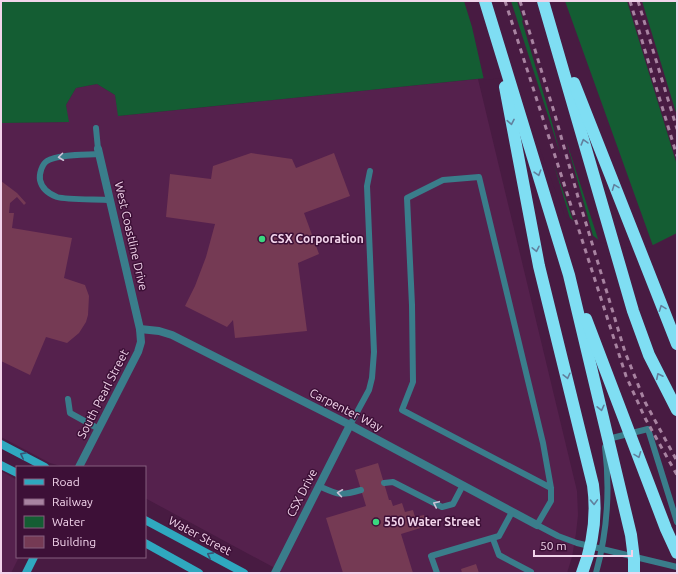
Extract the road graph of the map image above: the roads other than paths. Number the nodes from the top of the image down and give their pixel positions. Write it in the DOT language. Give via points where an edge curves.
graph roads {
  1 [pos="486,1"];
  2 [pos="543,1"];
  3 [pos="547,15"];
  4 [pos="494,28"];
  5 [pos="96,128"];
  6 [pos="99,151"];
  7 [pos="370,171"];
  8 [pos="110,200"];
  9 [pos="569,275"];
  10 [pos="140,329"];
  11 [pos="677,344"];
  12 [pos="68,398"];
  13 [pos="677,410"];
  14 [pos="350,425"];
  15 [pos="99,428"];
  16 [pos="1,444"];
  17 [pos="1,465"];
  18 [pos="44,466"];
  19 [pos="80,466"];
  20 [pos="16,472"];
  21 [pos="384,483"];
  22 [pos="463,485"];
  23 [pos="319,486"];
  24 [pos="551,488"];
  25 [pos="361,490"];
  26 [pos="512,512"];
  27 [pos="146,521"];
  28 [pos="677,522"];
  29 [pos="538,525"];
  30 [pos="494,539"];
  31 [pos="146,544"];
  32 [pos="601,550"];
  33 [pos="677,553"];
  34 [pos="34,558"];
  35 [pos="677,567"];
  36 [pos="26,573"];
  37 [pos="199,573"];
  38 [pos="244,573"];
  39 [pos="275,573"];
  40 [pos="437,573"];
  41 [pos="530,573"];
  42 [pos="582,573"];
  43 [pos="596,573"];
  44 [pos="634,573"];
  1 -- 4 [label="highway"];
  2 -- 3 [label="highway"];
  11 -- 3 [label="highway, one-way"];
  13 -- 3 [label="highway, one-way" via="649,355 633,311"];
  4 -- 9 [label="highway, one-way"];
  4 -- 42 [label="highway, one-way" via="533,235 592,480 594,526 590,551"];
  5 -- 6 [label="lane"];
  6 -- 8 [label="street, West Coastline Drive"];
  6 -- 8 [label="lane, one-way" via="46,161 41,168 40,180 43,188 59,198"];
  7 -- 14 [label="lane" via="367,186 374,352 372,378 369,390"];
  8 -- 10 [label="street, West Coastline Drive"];
  9 -- 33 [label="highway, one-way"];
  9 -- 44 [label="highway, one-way" via="633,547"];
  10 -- 14 [label="street, Carpenter Way" via="172,335"];
  10 -- 15 [label="street, South Pearl Street" via="141,342 138,352"];
  12 -- 15 [label="lane" via="70,413"];
  14 -- 22 [label="street, Carpenter Way"];
  14 -- 23 [label="street, CSX Drive"];
  15 -- 19 [label="street, South Pearl Street"];
  18 -- 16 [label="street, one-way"];
  17 -- 20 [label="street"];
  22 -- 21 [label="lane, one-way" via="453,504 442,508 393,482"];
  22 -- 26 [label="street, Carpenter Way"];
  25 -- 23 [label="lane, one-way" via="344,495"];
  23 -- 39 [label="street, CSX Drive"];
  24 -- 24 [label="lane" via="540,430 480,177 443,180 407,198 413,382 402,410"];
  24 -- 29 [label="lane" via="551,501"];
  26 -- 29 [label="street, Carpenter Way"];
  26 -- 30 [label="lane" via="500,536"];
  38 -- 27 [label="street, Water Street, one-way"];
  28 -- 32 [label="lane" via="648,429 604,440 607,490"];
  29 -- 32 [label="lane" via="570,541"];
  30 -- 40 [label="lane" via="431,556"];
  30 -- 41 [label="lane" via="499,554"];
  31 -- 37 [label="street"];
  32 -- 35 [label="lane"];
  32 -- 43 [label="lane"];
  34 -- 36 [label="street"];
}
